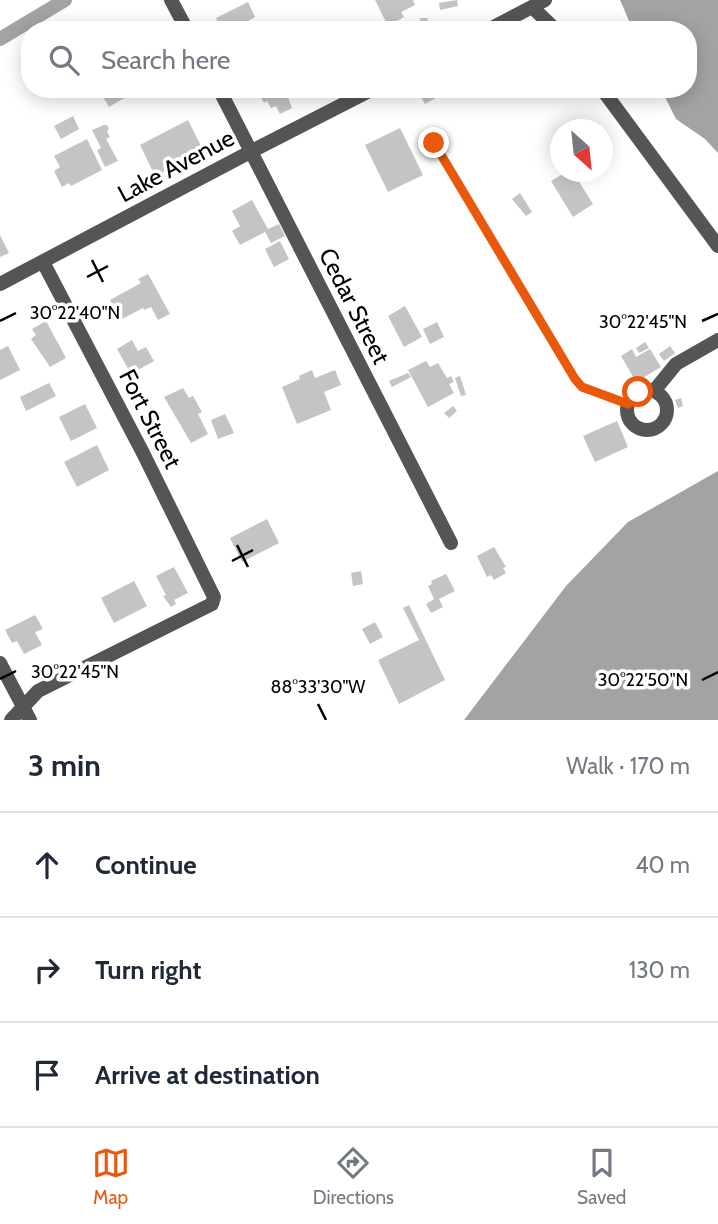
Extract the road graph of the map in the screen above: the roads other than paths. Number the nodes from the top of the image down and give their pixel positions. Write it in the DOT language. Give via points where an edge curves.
graph roads {
  1 [pos="171,0"];
  2 [pos="538,3"];
  3 [pos="182,21"];
  4 [pos="505,21"];
  5 [pos="550,21"];
  6 [pos="224,98"];
  7 [pos="355,98"];
  8 [pos="609,98"];
  9 [pos="434,143"];
  10 [pos="251,151"];
  11 [pos="718,246"];
  12 [pos="43,262"];
  13 [pos="0,284"];
  14 [pos="718,340"];
  15 [pos="654,391"];
  16 [pos="628,404"];
  17 [pos="451,543"];
  18 [pos="0,663"];
  19 [pos="27,713"];
  20 [pos="12,720"];
  1 -- 3 [label="street"];
  2 -- 4 [label="street"];
  2 -- 5 [label="street"];
  6 -- 10 [label="street, Cedar Street"];
  7 -- 10 [label="street, Lake Avenue"];
  8 -- 11 [label="street"];
  9 -- 16 [label="lane" via="575,379 582,387"];
  10 -- 12 [label="street, Lake Avenue"];
  10 -- 17 [label="street, Cedar Street"];
  12 -- 13 [label="street, Lake Avenue"];
  12 -- 19 [label="street, Fort Street" via="214,597 212,604 38,691"];
  14 -- 15 [label="street" via="676,364"];
  15 -- 16 [label="street" via="638,392"];
  15 -- 16 [label="street" via="667,409 656,428 634,425"];
  18 -- 19 [label="street"];
  19 -- 20 [label="street"];
}
